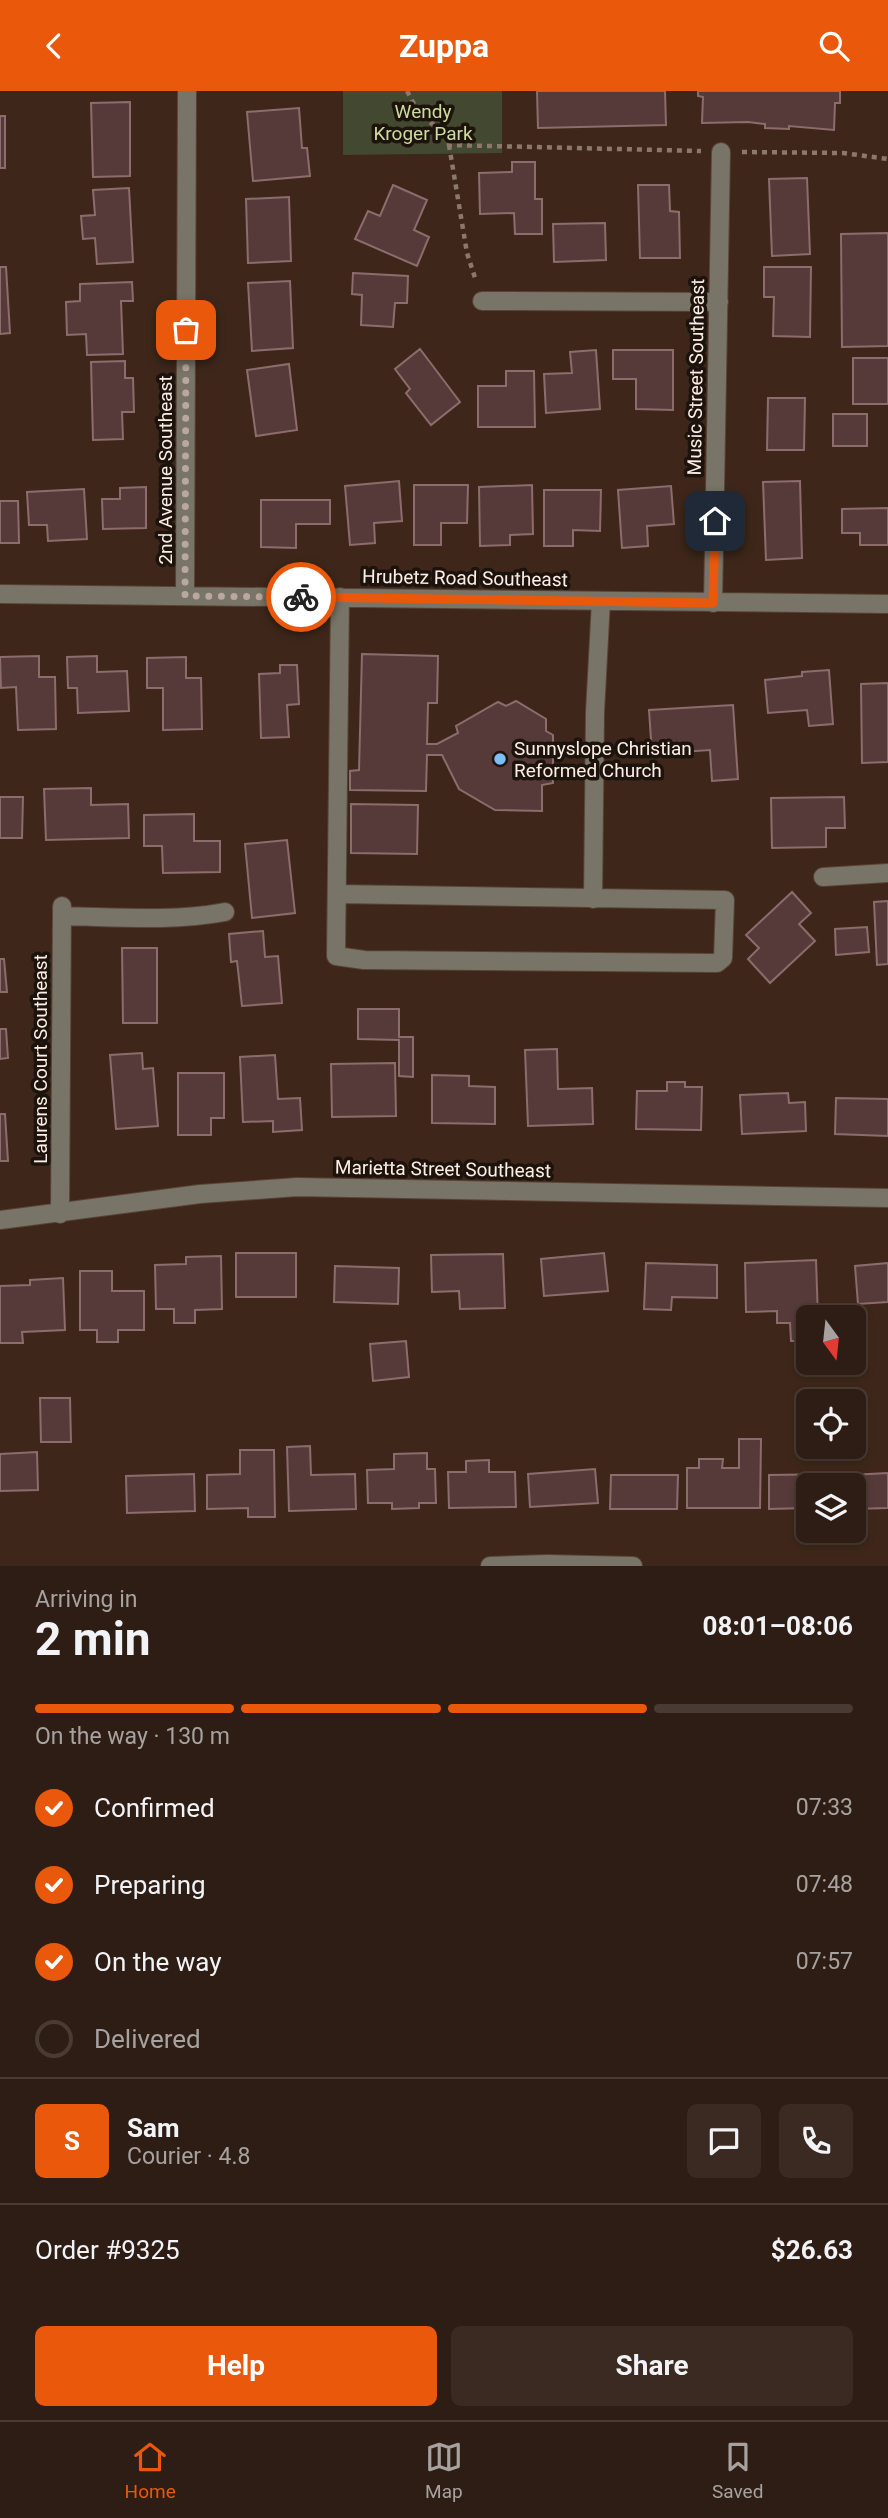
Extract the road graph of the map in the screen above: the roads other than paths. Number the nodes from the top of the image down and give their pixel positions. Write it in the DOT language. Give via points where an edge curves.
graph roads {
  1 [pos="187,91"];
  2 [pos="721,152"];
  3 [pos="482,301"];
  4 [pos="719,302"];
  5 [pos="0,594"];
  6 [pos="185,596"];
  7 [pos="340,597"];
  8 [pos="601,601"];
  9 [pos="713,603"];
  10 [pos="888,604"];
  11 [pos="888,873"];
  12 [pos="823,877"];
  13 [pos="337,894"];
  14 [pos="593,899"];
  15 [pos="225,912"];
  16 [pos="888,1198"];
  17 [pos="60,1214"];
  18 [pos="0,1220"];
  19 [pos="547,1565"];
  20 [pos="490,1566"];
  21 [pos="633,1566"];
  1 -- 6 [label="street, 2nd Avenue Southeast"];
  2 -- 4 [label="street, Music Street Southeast"];
  3 -- 4 [label="street"];
  4 -- 9 [label="street, Music Street Southeast"];
  5 -- 6 [label="street, Hrubetz Road Southeast"];
  6 -- 7 [label="street, Hrubetz Road Southeast"];
  7 -- 8 [label="street, Hrubetz Road Southeast"];
  7 -- 13 [label="street"];
  8 -- 9 [label="street, Hrubetz Road Southeast"];
  8 -- 14 [label="street"];
  9 -- 10 [label="street, Hrubetz Road Southeast"];
  11 -- 12 [label="street"];
  13 -- 14 [label="street"];
  13 -- 14 [label="street" via="336,956 717,963 723,958 725,900"];
  15 -- 17 [label="street, Laurens Court Southeast" via="170,917 62,911"];
  16 -- 17 [label="street, Marietta Street Southeast" via="297,1187 200,1194"];
  17 -- 18 [label="street, Marietta Street Southeast"];
  19 -- 20 [label="street"];
  19 -- 21 [label="street"];
}
